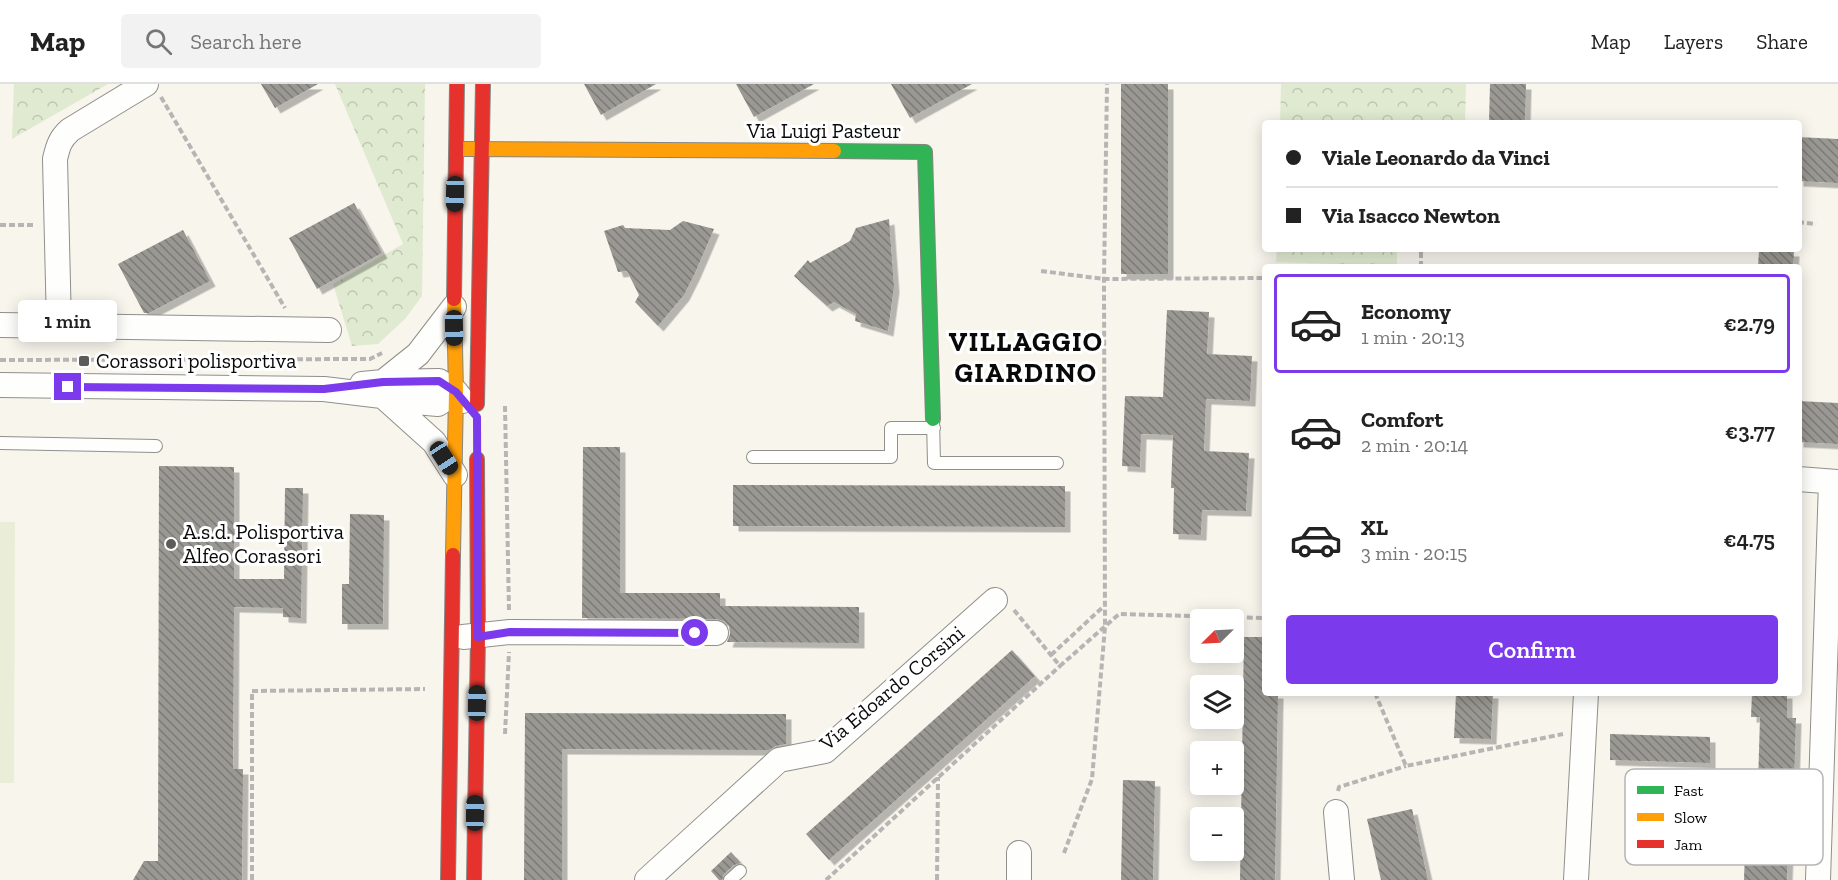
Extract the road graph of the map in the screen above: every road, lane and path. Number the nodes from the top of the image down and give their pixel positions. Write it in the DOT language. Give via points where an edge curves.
graph roads {
  1 [pos="457,84"];
  2 [pos="483,84"];
  3 [pos="1107,84"];
  4 [pos="153,89"];
  5 [pos="456,148"];
  6 [pos="482,149"];
  7 [pos="1802,222"];
  8 [pos="1816,224"];
  9 [pos="1041,271"];
  10 [pos="1262,278"];
  11 [pos="1104,279"];
  12 [pos="454,307"];
  13 [pos="0,325"];
  14 [pos="59,326"];
  15 [pos="297,329"];
  16 [pos="329,330"];
  17 [pos="391,348"];
  18 [pos="0,360"];
  19 [pos="0,385"];
  20 [pos="383,389"];
  21 [pos="456,392"];
  22 [pos="933,423"];
  23 [pos="477,428"];
  24 [pos="0,443"];
  25 [pos="156,446"];
  26 [pos="753,457"];
  27 [pos="1058,463"];
  28 [pos="455,475"];
  29 [pos="1802,479"];
  30 [pos="1834,482"];
  31 [pos="995,600"];
  32 [pos="1105,605"];
  33 [pos="1262,618"];
  34 [pos="1105,627"];
  35 [pos="716,633"];
  36 [pos="452,637"];
  37 [pos="478,637"];
  38 [pos="1051,655"];
  39 [pos="1060,666"];
  40 [pos="433,688"];
  41 [pos="1376,696"];
  42 [pos="1586,696"];
  43 [pos="1830,711"];
  44 [pos="1584,730"];
  45 [pos="1406,766"];
  46 [pos="938,777"];
  47 [pos="1336,812"];
  48 [pos="1019,853"];
  49 [pos="1064,853"];
  50 [pos="1825,866"];
  51 [pos="740,871"];
  52 [pos="252,880"];
  53 [pos="448,880"];
  54 [pos="474,880"];
  55 [pos="647,880"];
  56 [pos="730,880"];
  57 [pos="826,880"];
  58 [pos="937,880"];
  59 [pos="1019,880"];
  60 [pos="1342,880"];
  61 [pos="1576,880"];
  1 -- 5 [label="street"];
  2 -- 6 [label="street"];
  3 -- 11 [label="path"];
  4 -- 14 [label="street" via="70,130 58,145 55,159"];
  4 -- 15 [label="path"];
  5 -- 6 [label="street, Via Luigi Pasteur"];
  5 -- 12 [label="street"];
  6 -- 22 [label="street, Via Luigi Pasteur" via="925,152"];
  6 -- 23 [label="street"];
  7 -- 8 [label="path"];
  9 -- 11 [label="path"];
  10 -- 11 [label="path"];
  11 -- 32 [label="path"];
  12 -- 20 [label="street" via="418,354"];
  12 -- 21 [label="street"];
  13 -- 14 [label="street"];
  14 -- 15 [label="street"];
  15 -- 16 [label="street"];
  17 -- 18 [label="path" via="370,359"];
  19 -- 20 [label="street"];
  20 -- 21 [label="street" via="393,400 438,404"];
  20 -- 28 [label="street" via="434,442"];
  21 -- 23 [label="street"];
  21 -- 28 [label="street"];
  22 -- 26 [label="lane" via="891,428 891,457"];
  22 -- 27 [label="lane" via="934,463"];
  23 -- 37 [label="street"];
  24 -- 25 [label="lane"];
  28 -- 36 [label="street"];
  29 -- 30 [label="street"];
  30 -- 43 [label="street"];
  31 -- 38 [label="path" via="1001,596"];
  31 -- 55 [label="street, Via Edoardo Corsini" via="825,751 779,760"];
  32 -- 34 [label="path"];
  32 -- 38 [label="path"];
  33 -- 34 [label="path" via="1119,614"];
  34 -- 39 [label="path"];
  34 -- 49 [label="path" via="1092,779"];
  35 -- 37 [label="street" via="510,632"];
  36 -- 37 [label="street"];
  36 -- 53 [label="street"];
  37 -- 54 [label="street"];
  38 -- 39 [label="path"];
  39 -- 46 [label="path"];
  40 -- 52 [label="path" via="252,691"];
  41 -- 45 [label="path"];
  42 -- 44 [label="street"];
  43 -- 50 [label="street"];
  44 -- 45 [label="path"];
  44 -- 61 [label="street"];
  45 -- 47 [label="path" via="1339,786"];
  46 -- 57 [label="path"];
  46 -- 58 [label="path"];
  47 -- 60 [label="street"];
  48 -- 59 [label="street"];
  51 -- 56 [label="lane"];
}
